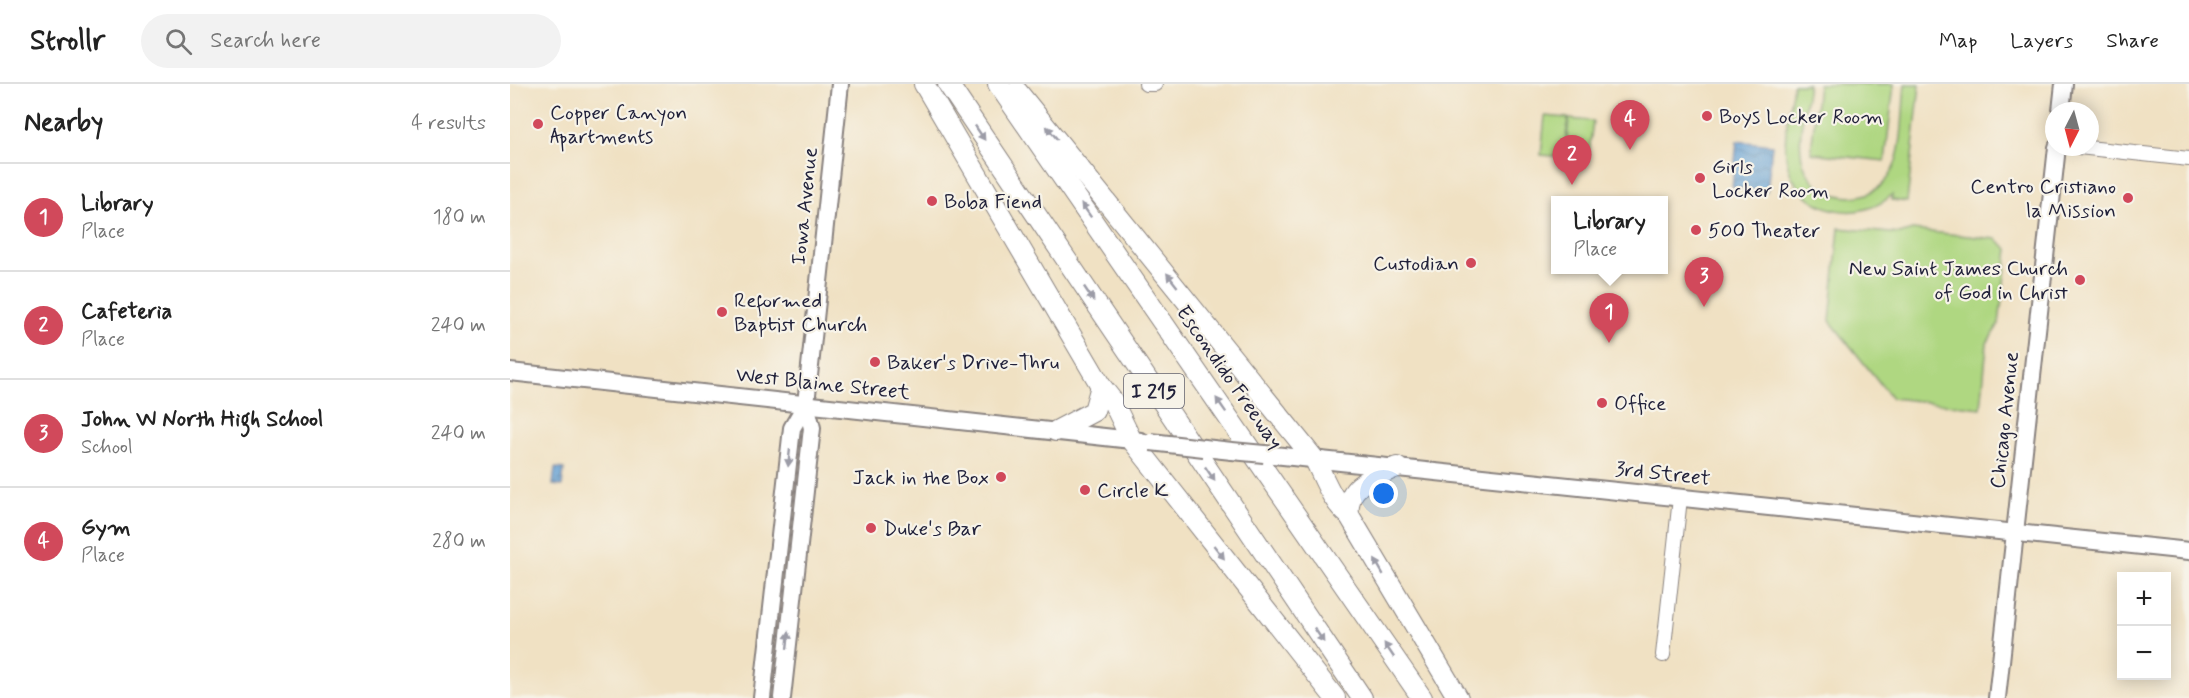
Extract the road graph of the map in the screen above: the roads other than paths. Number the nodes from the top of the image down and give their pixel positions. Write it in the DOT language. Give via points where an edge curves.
graph roads {
  1 [pos="840,84"];
  2 [pos="924,84"];
  3 [pos="948,84"];
  4 [pos="998,84"];
  5 [pos="1011,84"];
  6 [pos="1146,84"];
  7 [pos="1155,84"];
  8 [pos="2064,84"];
  9 [pos="2062,102"];
  10 [pos="2099,149"];
  11 [pos="2056,156"];
  12 [pos="2189,159"];
  13 [pos="510,372"];
  14 [pos="1101,386"];
  15 [pos="806,404"];
  16 [pos="1056,431"];
  17 [pos="1141,441"];
  18 [pos="1307,459"];
  19 [pos="1397,467"];
  20 [pos="1680,498"];
  21 [pos="1349,515"];
  22 [pos="2014,534"];
  23 [pos="2189,551"];
  24 [pos="1663,655"];
  25 [pos="762,698"];
  26 [pos="782,698"];
  27 [pos="1335,698"];
  28 [pos="1362,698"];
  29 [pos="1422,698"];
  30 [pos="1458,698"];
  31 [pos="1997,698"];
  1 -- 15 [label="main road, Iowa Avenue"];
  2 -- 14 [label="highway"];
  3 -- 28 [label="highway, I 215, one-way"];
  29 -- 4 [label="highway, Escondido Freeway / I 215, one-way"];
  18 -- 5 [label="highway, one-way"];
  6 -- 7 [label="street"];
  8 -- 9 [label="main road"];
  10 -- 12 [label="street"];
  11 -- 22 [label="main road, Chicago Avenue"];
  13 -- 15 [label="main road, West Blaine Street"];
  14 -- 16 [label="highway" via="1094,411"];
  14 -- 17 [label="highway"];
  15 -- 16 [label="main road, West Blaine Street"];
  15 -- 25 [label="main road, Iowa Avenue, one-way" via="792,428"];
  26 -- 15 [label="main road, Iowa Avenue, one-way" via="812,428"];
  16 -- 17 [label="main road, West Blaine Street"];
  17 -- 18 [label="main road, 3rd Street, bridge"];
  17 -- 27 [label="highway, one-way"];
  18 -- 19 [label="main road, 3rd Street"];
  18 -- 21 [label="highway"];
  19 -- 20 [label="main road, 3rd Street"];
  19 -- 21 [label="highway" via="1355,489 1347,503"];
  20 -- 22 [label="main road, 3rd Street"];
  20 -- 24 [label="street"];
  30 -- 21 [label="highway, one-way"];
  22 -- 23 [label="main road, 3rd Street"];
  22 -- 31 [label="main road, Chicago Avenue"];
}
